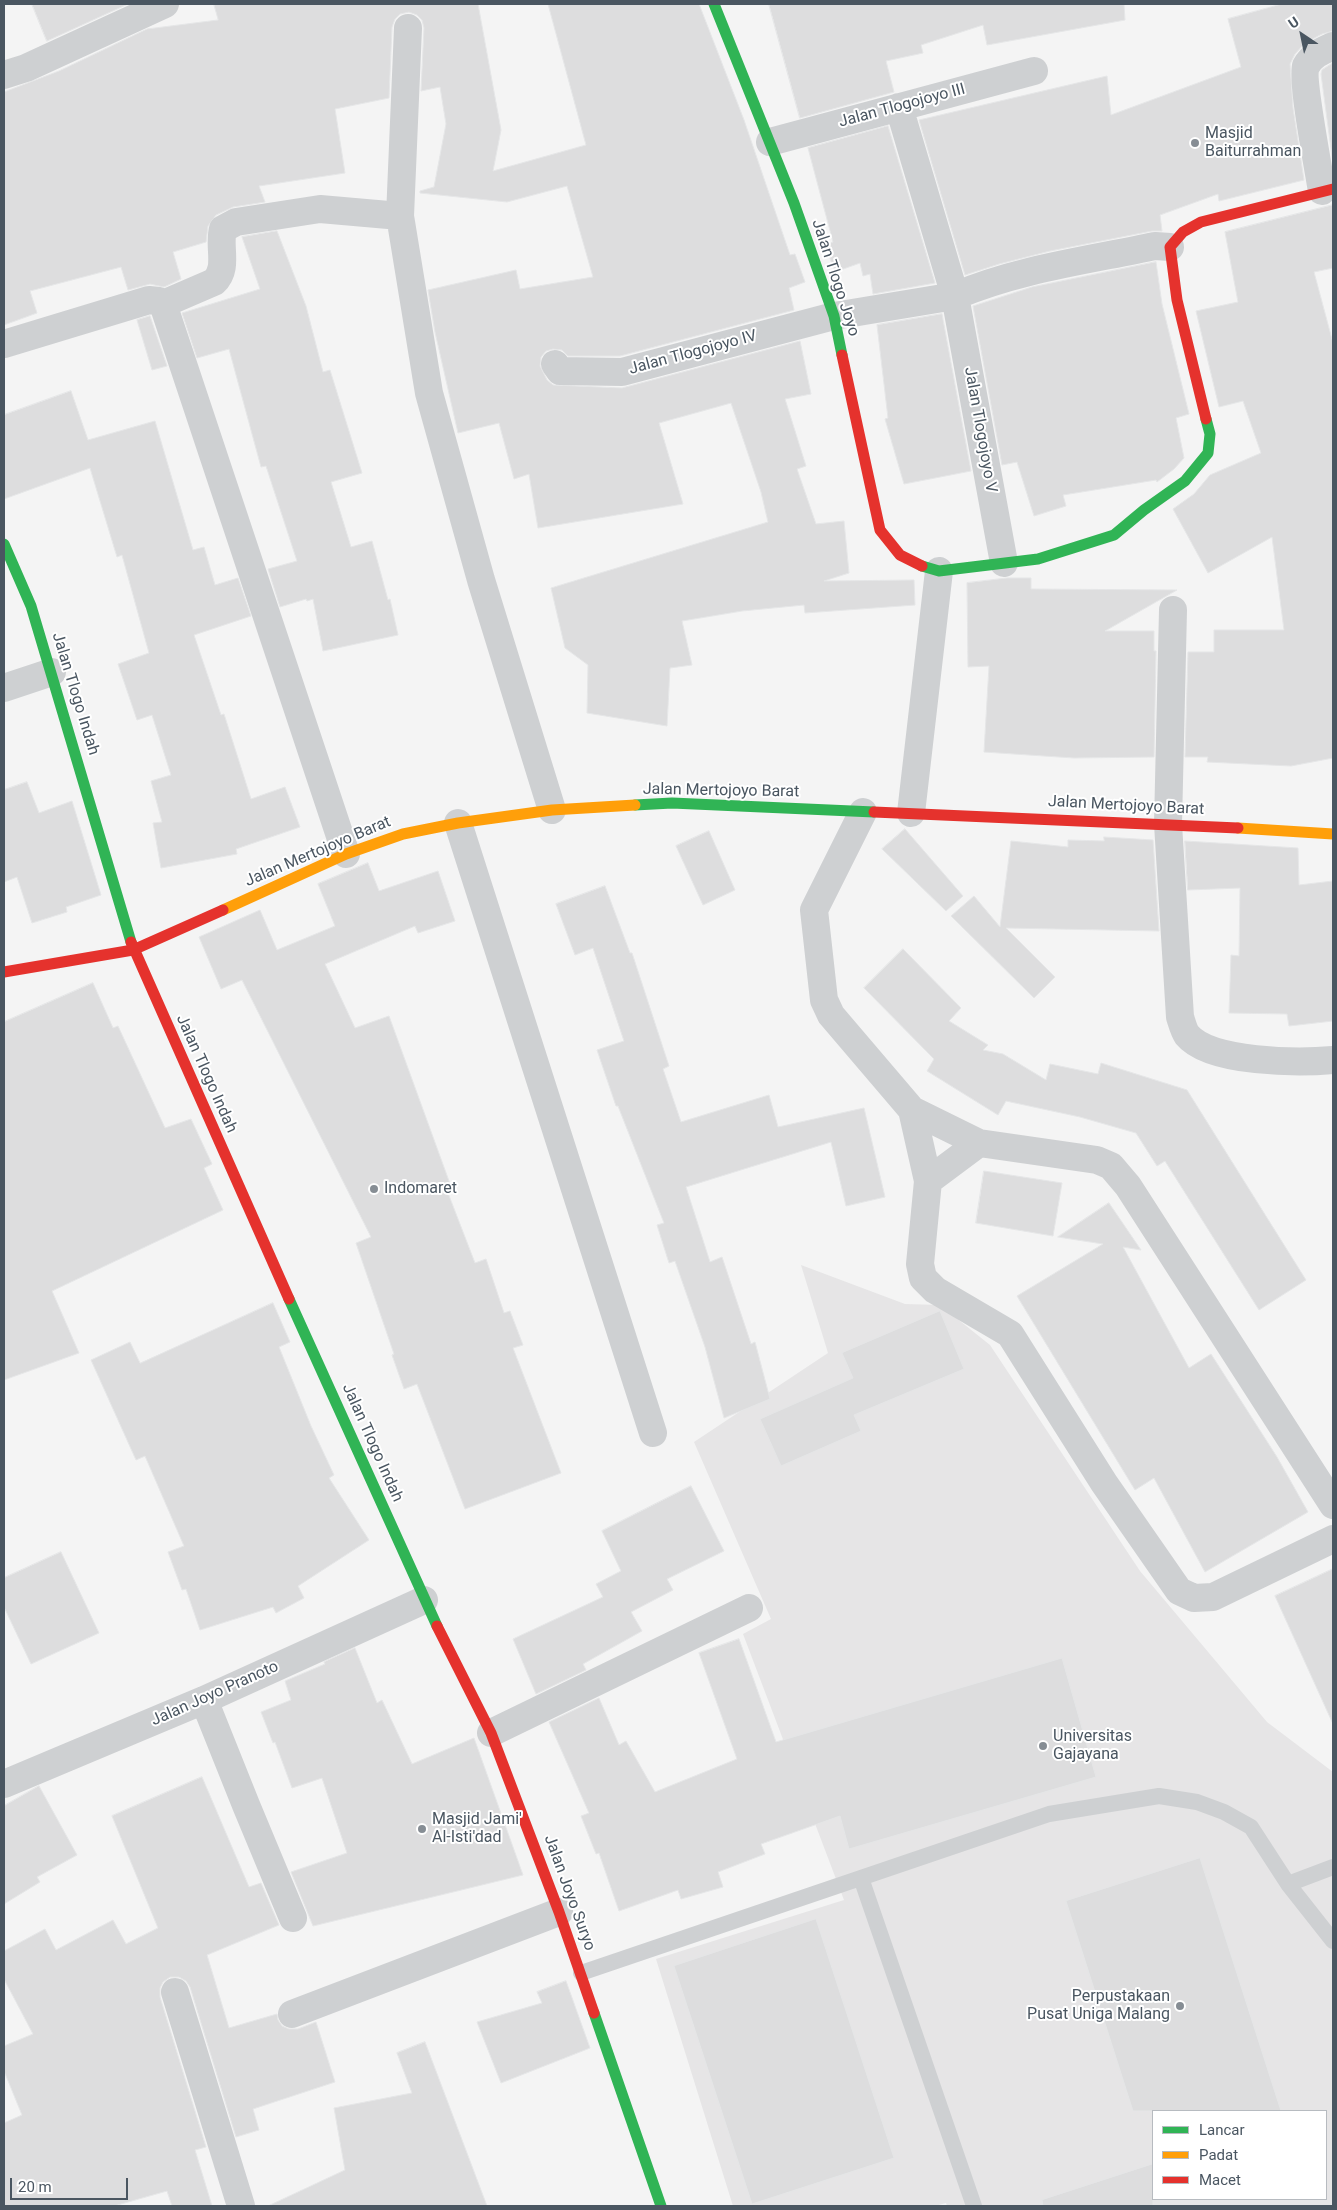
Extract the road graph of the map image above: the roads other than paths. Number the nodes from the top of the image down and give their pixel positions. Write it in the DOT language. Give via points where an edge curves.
graph roads {
  1 [pos="165,4"];
  2 [pos="714,4"];
  3 [pos="408,28"];
  4 [pos="1333,46"];
  5 [pos="1034,70"];
  6 [pos="4,75"];
  7 [pos="899,107"];
  8 [pos="770,142"];
  9 [pos="1327,190"];
  10 [pos="400,216"];
  11 [pos="1170,247"];
  12 [pos="955,296"];
  13 [pos="163,304"];
  14 [pos="834,316"];
  15 [pos="4,344"];
  16 [pos="555,364"];
  17 [pos="4,544"];
  18 [pos="1004,563"];
  19 [pos="939,571"];
  20 [pos="1173,610"];
  21 [pos="52,672"];
  22 [pos="4,688"];
  23 [pos="552,810"];
  24 [pos="863,812"];
  25 [pos="911,813"];
  26 [pos="458,823"];
  27 [pos="1168,824"];
  28 [pos="1333,834"];
  29 [pos="346,854"];
  30 [pos="133,950"];
  31 [pos="4,972"];
  32 [pos="1333,1060"];
  33 [pos="912,1110"];
  34 [pos="979,1143"];
  35 [pos="928,1181"];
  36 [pos="653,1433"];
  37 [pos="1333,1505"];
  38 [pos="1333,1539"];
  39 [pos="424,1600"];
  40 [pos="749,1608"];
  41 [pos="204,1700"];
  42 [pos="491,1733"];
  43 [pos="4,1784"];
  44 [pos="1333,1867"];
  45 [pos="861,1878"];
  46 [pos="1288,1884"];
  47 [pos="559,1912"];
  48 [pos="293,1918"];
  49 [pos="1333,1941"];
  50 [pos="581,1973"];
  51 [pos="175,1992"];
  52 [pos="292,2014"];
  53 [pos="241,2206"];
  54 [pos="661,2206"];
  55 [pos="974,2206"];
  1 -- 6 [label="street"];
  2 -- 8 [label="street, Jalan Tlogo Joyo"];
  3 -- 10 [label="street"];
  4 -- 9 [label="street" via="1312,57 1305,68"];
  5 -- 7 [label="street, Jalan Tlogojoyo III"];
  7 -- 8 [label="street, Jalan Tlogojoyo III"];
  7 -- 12 [label="street, Jalan Tlogojoyo V"];
  8 -- 14 [label="street, Jalan Tlogo Joyo"];
  9 -- 11 [label="street" via="1202,222 1185,229"];
  10 -- 13 [label="street" via="320,209 236,222 223,229 220,277"];
  10 -- 23 [label="street" via="429,393"];
  11 -- 12 [label="street" via="1155,246 1026,273"];
  11 -- 18 [label="street" via="1178,300 1210,434 1208,453 1185,481 1114,535 1038,559"];
  12 -- 14 [label="street"];
  12 -- 18 [label="street, Jalan Tlogojoyo V"];
  13 -- 15 [label="street" via="149,300"];
  13 -- 29 [label="street"];
  14 -- 16 [label="street, Jalan Tlogojoyo IV" via="622,372 560,372"];
  14 -- 19 [label="street, Jalan Tlogo Joyo" via="880,530 900,555"];
  17 -- 21 [label="street, Jalan Tlogo Indah" via="31,606"];
  18 -- 19 [label="street"];
  19 -- 25 [label="street"];
  20 -- 27 [label="street"];
  21 -- 22 [label="street"];
  21 -- 30 [label="street, Jalan Tlogo Indah"];
  23 -- 24 [label="street, Jalan Mertojoyo Barat" via="672,803"];
  23 -- 26 [label="street, Jalan Mertojoyo Barat"];
  24 -- 25 [label="street, Jalan Mertojoyo Barat"];
  24 -- 33 [label="street" via="814,910 824,1000 830,1015"];
  25 -- 27 [label="street, Jalan Mertojoyo Barat"];
  26 -- 29 [label="street, Jalan Mertojoyo Barat" via="403,834"];
  26 -- 36 [label="street"];
  27 -- 28 [label="street, Jalan Mertojoyo Barat"];
  27 -- 32 [label="street" via="1180,1017 1187,1035 1215,1051 1252,1059"];
  29 -- 30 [label="street, Jalan Mertojoyo Barat"];
  30 -- 31 [label="street, Jalan Mertojoyo Barat"];
  30 -- 39 [label="street, Jalan Tlogo Indah"];
  33 -- 34 [label="street"];
  33 -- 35 [label="street"];
  34 -- 35 [label="street"];
  34 -- 37 [label="street" via="1096,1160 1111,1166 1128,1186"];
  35 -- 38 [label="street" via="920,1264 923,1278 935,1290 1010,1334 1104,1483 1179,1591 1194,1598 1213,1597"];
  39 -- 41 [label="street, Jalan Joyo Pranoto"];
  39 -- 42 [label="street, Jalan Joyo Suryo"];
  40 -- 42 [label="street"];
  41 -- 43 [label="street, Jalan Joyo Pranoto"];
  41 -- 48 [label="street"];
  42 -- 47 [label="street, Jalan Joyo Suryo"];
  44 -- 46 [label="lane"];
  45 -- 46 [label="lane" via="1049,1814 1159,1796 1198,1802 1251,1828"];
  45 -- 50 [label="lane"];
  45 -- 55 [label="lane"];
  46 -- 49 [label="lane"];
  47 -- 50 [label="street, Jalan Joyo Suryo"];
  47 -- 52 [label="street"];
  50 -- 54 [label="street, Jalan Joyo Suryo"];
  51 -- 53 [label="street"];
}
